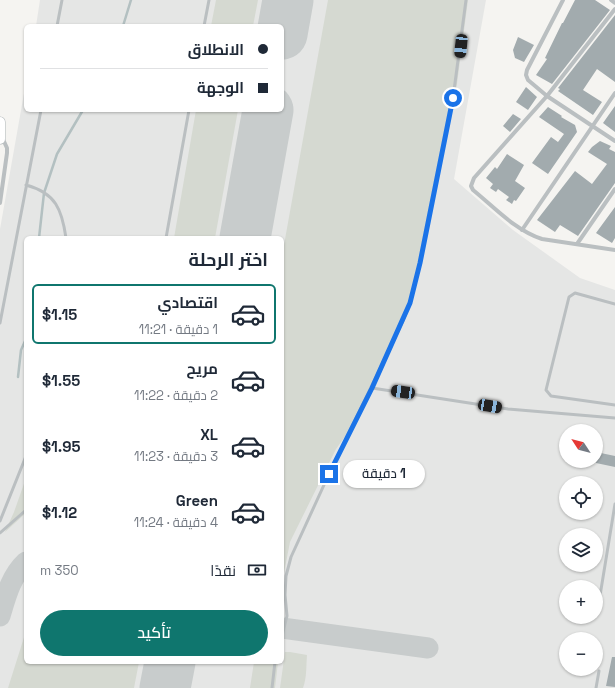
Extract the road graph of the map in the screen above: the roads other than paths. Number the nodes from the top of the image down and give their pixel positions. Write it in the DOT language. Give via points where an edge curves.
graph roads {
  1 [pos="62,0"];
  2 [pos="209,0"];
  3 [pos="466,0"];
  4 [pos="563,0"];
  5 [pos="611,0"];
  6 [pos="615,2"];
  7 [pos="615,10"];
  8 [pos="57,24"];
  9 [pos="204,24"];
  10 [pos="615,93"];
  11 [pos="547,96"];
  12 [pos="41,112"];
  13 [pos="189,112"];
  14 [pos="0,122"];
  15 [pos="593,126"];
  16 [pos="1,137"];
  17 [pos="615,141"];
  18 [pos="26,185"];
  19 [pos="615,189"];
  20 [pos="0,203"];
  21 [pos="522,230"];
  22 [pos="66,236"];
  23 [pos="166,236"];
  24 [pos="577,244"];
  25 [pos="615,250"];
  26 [pos="615,304"];
  27 [pos="0,324"];
  28 [pos="372,388"];
  29 [pos="615,405"];
  30 [pos="615,418"];
  31 [pos="24,461"];
  32 [pos="615,504"];
  33 [pos="24,512"];
  34 [pos="0,521"];
  35 [pos="0,533"];
  36 [pos="603,580"];
  37 [pos="284,628"];
  38 [pos="275,664"];
  39 [pos="598,676"];
  40 [pos="272,688"];
  41 [pos="596,688"];
  1 -- 8 [label="lane"];
  2 -- 9 [label="lane"];
  3 -- 28 [label="lane" via="456,86 420,263 406,315"];
  4 -- 11 [label="street" via="526,76"];
  5 -- 6 [label="street"];
  7 -- 11 [label="street"];
  10 -- 15 [label="street"];
  11 -- 15 [label="street"];
  11 -- 21 [label="street" via="471,183 473,190"];
  12 -- 18 [label="lane"];
  13 -- 23 [label="lane"];
  14 -- 16 [label="street"];
  15 -- 17 [label="street"];
  15 -- 21 [label="street"];
  16 -- 20 [label="street" via="7,153"];
  18 -- 22 [label="lane" via="42,191 55,202 63,218"];
  18 -- 27 [label="lane"];
  19 -- 24 [label="street"];
  21 -- 24 [label="street" via="542,239"];
  24 -- 25 [label="street"];
  26 -- 29 [label="lane" via="575,293 569,297 546,390 551,396"];
  28 -- 30 [label="lane" via="508,409"];
  28 -- 37 [label="lane" via="291,557 286,576 287,616"];
  31 -- 34 [label="lane"];
  32 -- 36 [label="lane"];
  33 -- 35 [label="lane"];
  38 -- 40 [label="lane"];
  39 -- 41 [label="lane"];
}
